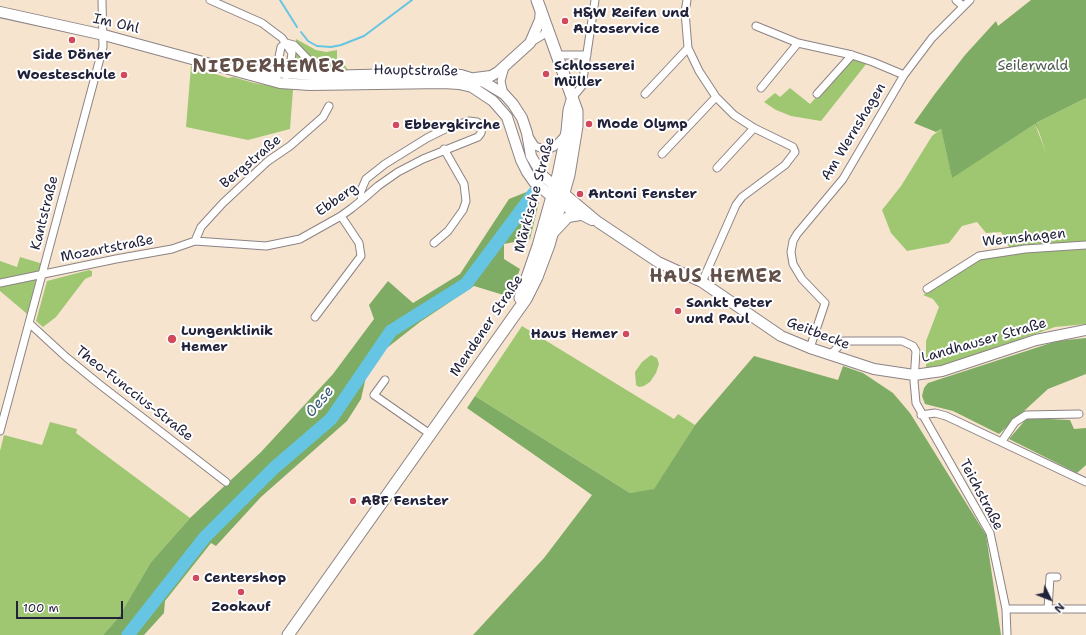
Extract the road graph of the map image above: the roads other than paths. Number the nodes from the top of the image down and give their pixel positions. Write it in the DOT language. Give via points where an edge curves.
graph roads {
  1 [pos="102,0"];
  2 [pos="210,0"];
  3 [pos="595,0"];
  4 [pos="687,0"];
  5 [pos="956,0"];
  6 [pos="970,0"];
  7 [pos="539,5"];
  8 [pos="963,6"];
  9 [pos="0,12"];
  10 [pos="756,26"];
  11 [pos="548,28"];
  12 [pos="104,35"];
  13 [pos="534,41"];
  14 [pos="286,43"];
  15 [pos="798,43"];
  16 [pos="688,48"];
  17 [pos="556,52"];
  18 [pos="587,55"];
  19 [pos="852,55"];
  20 [pos="226,68"];
  21 [pos="505,68"];
  22 [pos="276,72"];
  23 [pos="288,74"];
  24 [pos="904,75"];
  25 [pos="324,76"];
  26 [pos="421,78"];
  27 [pos="474,78"];
  28 [pos="280,83"];
  29 [pos="761,88"];
  30 [pos="504,94"];
  31 [pos="645,94"];
  32 [pos="816,94"];
  33 [pos="716,97"];
  34 [pos="572,99"];
  35 [pos="329,106"];
  36 [pos="754,128"];
  37 [pos="567,131"];
  38 [pos="527,133"];
  39 [pos="444,149"];
  40 [pos="662,154"];
  41 [pos="717,168"];
  42 [pos="555,186"];
  43 [pos="559,198"];
  44 [pos="362,200"];
  45 [pos="580,215"];
  46 [pos="341,216"];
  47 [pos="598,222"];
  48 [pos="552,234"];
  49 [pos="195,241"];
  50 [pos="434,243"];
  51 [pos="1086,245"];
  52 [pos="43,275"];
  53 [pos="702,282"];
  54 [pos="0,283"];
  55 [pos="927,289"];
  56 [pos="315,317"];
  57 [pos="511,319"];
  58 [pos="29,323"];
  59 [pos="1086,330"];
  60 [pos="810,348"];
  61 [pos="830,355"];
  62 [pos="914,375"];
  63 [pos="385,380"];
  64 [pos="1079,414"];
  65 [pos="921,415"];
  66 [pos="0,431"];
  67 [pos="430,434"];
  68 [pos="1002,441"];
  69 [pos="226,482"];
  70 [pos="1086,482"];
  71 [pos="1058,577"];
  72 [pos="1006,609"];
  73 [pos="1048,609"];
  74 [pos="1086,609"];
  75 [pos="288,635"];
  76 [pos="1007,635"];
  1 -- 12 [label="street, Kantstraße"];
  2 -- 14 [label="street" via="262,23"];
  3 -- 18 [label="street"];
  4 -- 16 [label="street" via="685,18"];
  5 -- 8 [label="street"];
  6 -- 8 [label="street, Am Wernshagen"];
  7 -- 11 [label="main road, Märkische Straße"];
  7 -- 13 [label="main road, Hauptstraße" via="540,20"];
  8 -- 24 [label="street, Am Wernshagen" via="932,38"];
  9 -- 12 [label="main road, Im Ohl"];
  10 -- 15 [label="street"];
  11 -- 13 [label="street, Hauptstraße"];
  11 -- 17 [label="main road, Märkische Straße"];
  12 -- 20 [label="main road, Im Ohl"];
  12 -- 52 [label="street, Kantstraße"];
  13 -- 17 [label="street" via="549,44"];
  13 -- 21 [label="main road, Hauptstraße"];
  14 -- 22 [label="street" via="281,47"];
  14 -- 23 [label="street" via="292,53"];
  14 -- 25 [label="street" via="294,45"];
  15 -- 19 [label="street"];
  15 -- 29 [label="street"];
  16 -- 31 [label="street"];
  16 -- 33 [label="street" via="699,72"];
  17 -- 18 [label="street"];
  17 -- 34 [label="main road, Märkische Straße"];
  18 -- 34 [label="street" via="582,86"];
  19 -- 24 [label="street"];
  19 -- 32 [label="street"];
  20 -- 22 [label="main road, Im Ohl"];
  20 -- 28 [label="main road, Im Ohl"];
  21 -- 27 [label="main road, Hauptstraße" via="491,76"];
  21 -- 30 [label="street" via="501,81"];
  22 -- 23 [label="main road, Hauptstraße"];
  22 -- 28 [label="street"];
  23 -- 25 [label="main road, Hauptstraße"];
  23 -- 28 [label="street"];
  24 -- 60 [label="street, Am Wernshagen" via="843,179 793,241 793,264 802,279 825,303"];
  25 -- 26 [label="main road, Hauptstraße"];
  26 -- 27 [label="main road, Hauptstraße" via="455,74"];
  26 -- 28 [label="main road, Hauptstraße" via="310,85"];
  26 -- 43 [label="main road, Hauptstraße" via="472,87 493,101 507,117 526,172"];
  27 -- 30 [label="main road, Hauptstraße"];
  30 -- 38 [label="main road, Hauptstraße" via="514,104"];
  33 -- 36 [label="street" via="734,115"];
  33 -- 40 [label="street"];
  34 -- 37 [label="main road, Märkische Straße"];
  34 -- 43 [label="main road, Märkische Straße" via="577,111 577,126 569,175"];
  35 -- 49 [label="street, Bergstraße" via="323,116 290,146 268,161 223,203 201,227"];
  36 -- 41 [label="street"];
  36 -- 53 [label="street" via="793,147 795,152 785,165 742,197 736,205"];
  37 -- 38 [label="street, Hauptstraße" via="559,143 546,150 535,146"];
  37 -- 42 [label="main road, Märkische Straße"];
  38 -- 42 [label="main road, Hauptstraße" via="531,156 536,167"];
  39 -- 44 [label="street, Ebberg" via="398,172"];
  39 -- 44 [label="street, Ebberg" via="478,137 482,127 477,122 469,121 427,138 366,179 360,192"];
  39 -- 50 [label="street" via="464,184 466,201 463,210 448,231"];
  42 -- 43 [label="main road, Märkische Straße"];
  43 -- 45 [label="main road, Geitbecke"];
  43 -- 47 [label="main road, Geitbecke"];
  43 -- 48 [label="main road, Mendener Straße"];
  43 -- 57 [label="main road, Märkische Straße"];
  44 -- 46 [label="street, Ebberg"];
  45 -- 47 [label="main road, Geitbecke"];
  45 -- 48 [label="main road" via="568,217"];
  46 -- 49 [label="street, Ebberg" via="300,238 272,245"];
  46 -- 56 [label="street" via="359,243 361,256"];
  47 -- 53 [label="main road, Geitbecke" via="658,262"];
  48 -- 57 [label="main road, Mendener Straße" via="537,277 526,299"];
  49 -- 52 [label="street, Mozartstraße" via="172,249"];
  51 -- 55 [label="street, Wernshagen" via="1025,248 979,256"];
  52 -- 54 [label="street, Mozartstraße"];
  52 -- 58 [label="street, Kantstraße"];
  53 -- 60 [label="main road, Geitbecke" via="774,332"];
  57 -- 67 [label="main road, Mendener Straße"];
  58 -- 66 [label="street, Kantstraße"];
  58 -- 69 [label="street, Theo-Funccius-Straße" via="99,384"];
  59 -- 62 [label="main road, Landhauser Straße" via="1036,340 942,371"];
  60 -- 61 [label="main road, Geitbecke"];
  61 -- 62 [label="main road, Geitbecke" via="874,369"];
  61 -- 62 [label="street, Landhauser Straße" via="844,341 902,341 913,346 916,351"];
  62 -- 65 [label="street, Teichstraße" via="916,403"];
  63 -- 67 [label="street" via="374,394"];
  64 -- 68 [label="street" via="1026,415 1015,422"];
  65 -- 68 [label="street" via="935,413 946,416"];
  65 -- 72 [label="street, Teichstraße" via="990,533"];
  67 -- 75 [label="main road, Mendener Straße"];
  68 -- 70 [label="street"];
  71 -- 73 [label="street" via="1050,577"];
  72 -- 73 [label="street"];
  72 -- 76 [label="street, Teichstraße"];
  73 -- 74 [label="street"];
}
